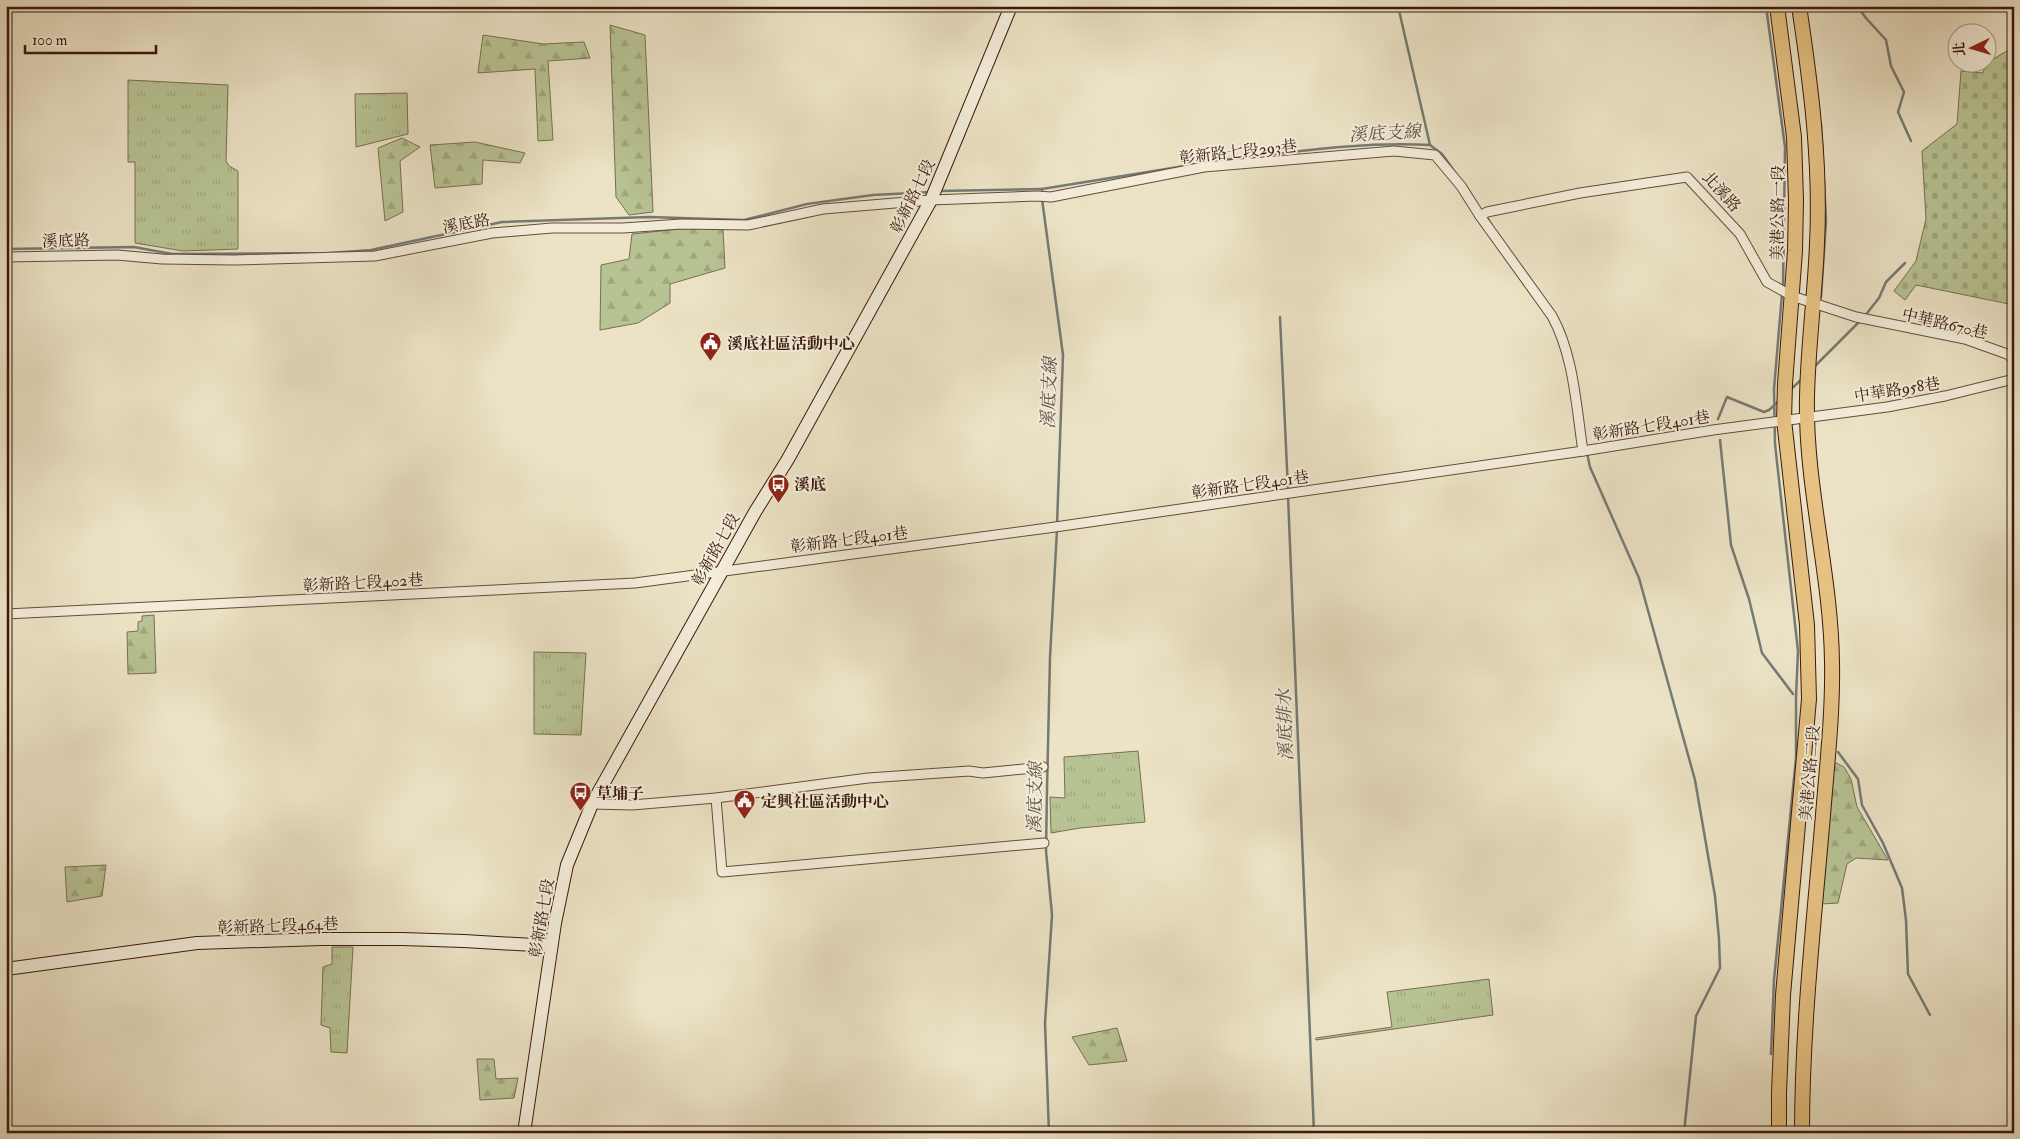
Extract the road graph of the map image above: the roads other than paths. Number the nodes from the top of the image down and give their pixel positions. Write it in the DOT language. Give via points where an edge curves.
graph roads {
  1 [pos="1011,6"];
  2 [pos="1777,6"];
  3 [pos="1799,6"];
  4 [pos="931,200"];
  5 [pos="1483,214"];
  6 [pos="6,256"];
  7 [pos="1792,296"];
  8 [pos="1812,303"];
  9 [pos="1868,321"];
  10 [pos="2014,359"];
  11 [pos="2014,379"];
  12 [pos="1807,418"];
  13 [pos="1784,420"];
  14 [pos="1583,451"];
  15 [pos="721,573"];
  16 [pos="6,614"];
  17 [pos="1043,767"];
  18 [pos="716,798"];
  19 [pos="592,804"];
  20 [pos="1044,843"];
  21 [pos="552,946"];
  22 [pos="6,969"];
  23 [pos="524,1133"];
  24 [pos="1780,1133"];
  25 [pos="1802,1133"];
  1 -- 4 [label="street, 彰新路七段"];
  2 -- 7 [label="main road, 美港公路一段" via="1794,137 1796,200"];
  3 -- 8 [label="main road" via="1813,108 1818,177"];
  4 -- 5 [label="street, 彰新路七段293巷" via="1050,197 1204,167 1394,152 1436,155"];
  4 -- 6 [label="street, 溪底路" via="823,209 748,225 552,228 492,233 376,256 234,260 162,260 117,255"];
  4 -- 15 [label="street, 彰新路七段"];
  5 -- 7 [label="street, 北溪路" via="1580,193 1687,177 1740,234 1767,282"];
  5 -- 14 [label="street" via="1560,330 1569,361"];
  7 -- 8 [label="street, 北溪路"];
  7 -- 13 [label="main road, 美港公路一段"];
  8 -- 9 [label="street, 北溪路"];
  8 -- 12 [label="main road"];
  9 -- 10 [label="street, 中華路670巷" via="1965,339"];
  11 -- 12 [label="street, 中華路958巷" via="1887,407"];
  12 -- 13 [label="street, 中華路958巷"];
  12 -- 25 [label="main road, 美港公路二段" via="1829,608 1832,662 1828,754 1807,1002"];
  13 -- 14 [label="street, 彰新路七段401巷"];
  13 -- 24 [label="main road, 美港公路二段" via="1807,625 1809,699 1783,995 1778,1093"];
  14 -- 15 [label="street, 彰新路七段401巷"];
  15 -- 16 [label="street, 彰新路七段402巷" via="582,587"];
  15 -- 19 [label="street, 彰新路七段"];
  17 -- 18 [label="street" via="868,778"];
  18 -- 19 [label="street" via="632,805"];
  18 -- 20 [label="street" via="722,872"];
  19 -- 21 [label="street, 彰新路七段" via="567,865"];
  21 -- 22 [label="street, 彰新路七段464巷" via="402,939 197,943"];
  21 -- 23 [label="street, 彰新路七段"];
}
